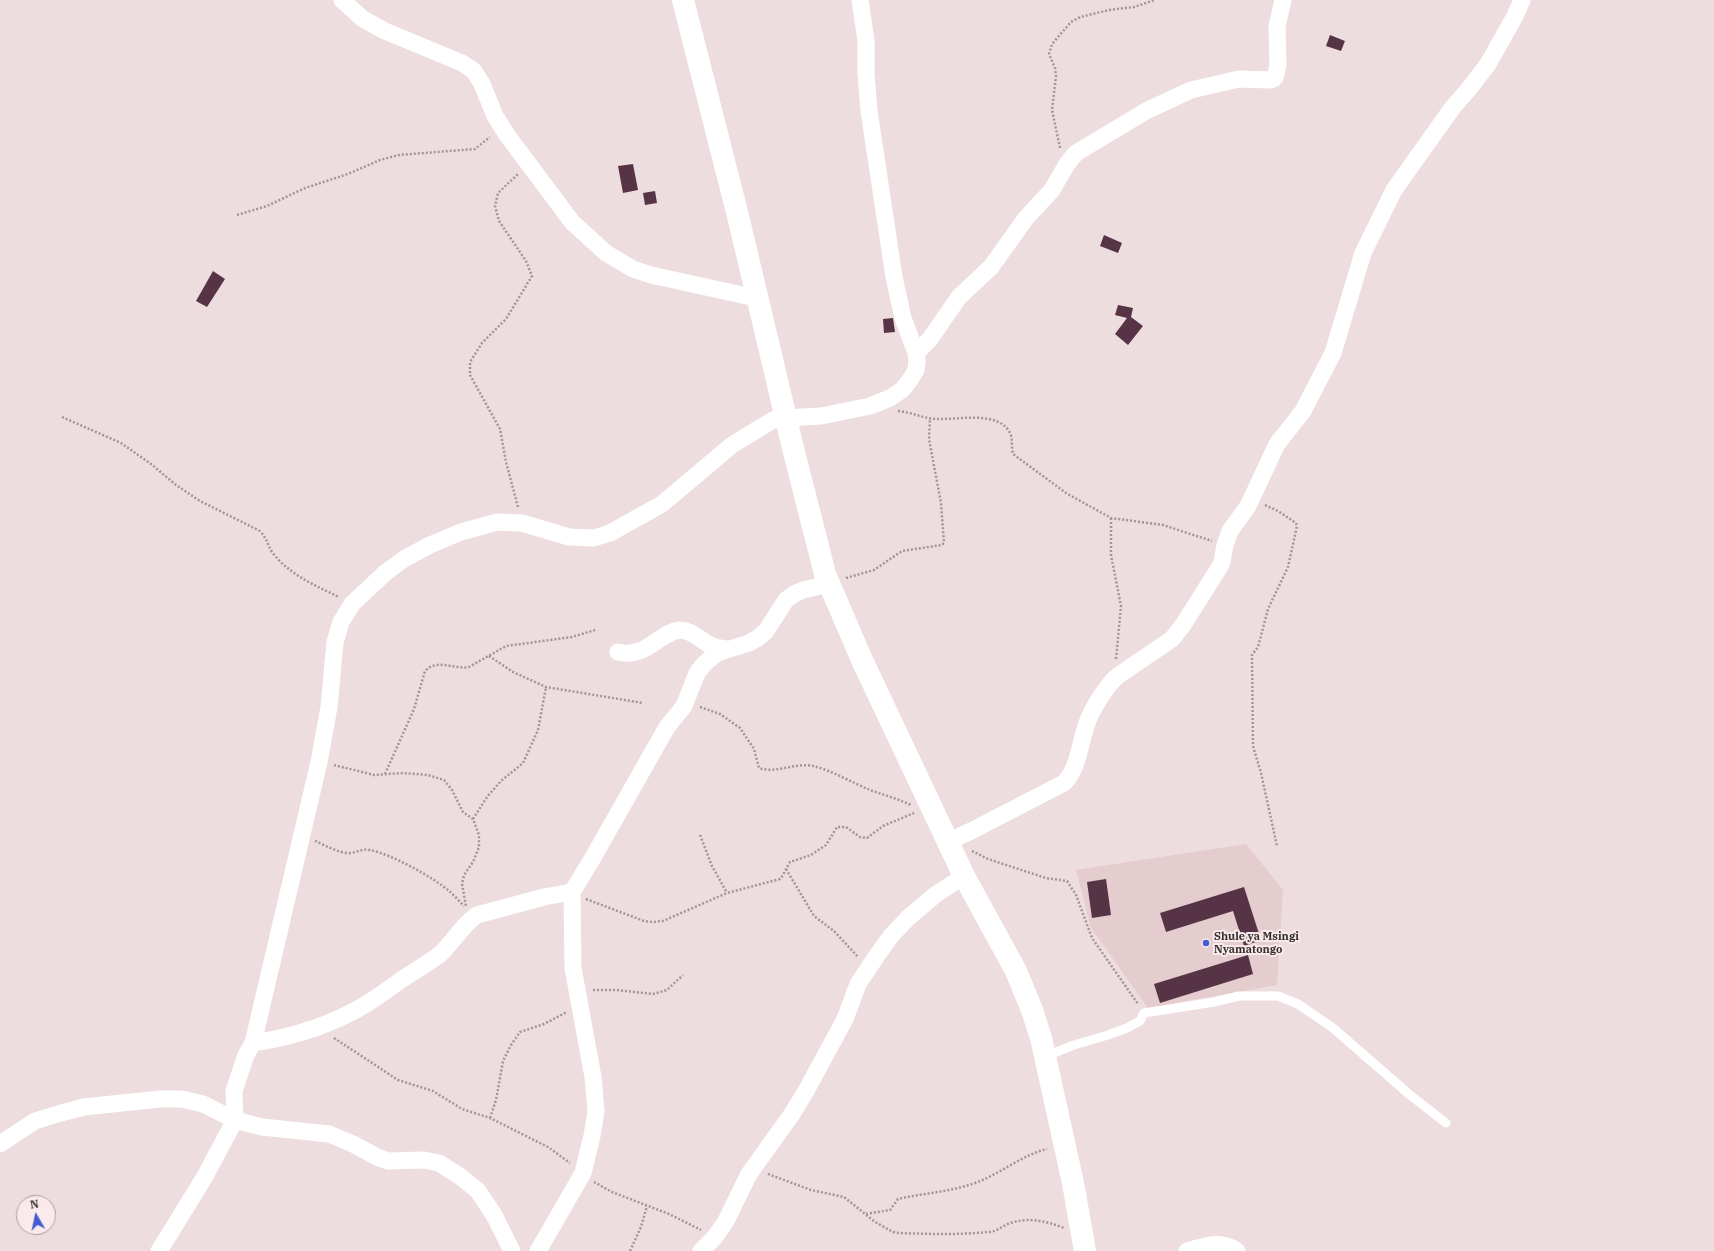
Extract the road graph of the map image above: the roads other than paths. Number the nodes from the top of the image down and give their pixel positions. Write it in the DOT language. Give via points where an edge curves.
graph roads {
  1 [pos="342,0"];
  2 [pos="683,0"];
  3 [pos="860,0"];
  4 [pos="1283,0"];
  5 [pos="1522,0"];
  6 [pos="756,298"];
  7 [pos="916,353"];
  8 [pos="786,418"];
  9 [pos="829,584"];
  10 [pos="728,649"];
  11 [pos="618,652"];
  12 [pos="952,841"];
  13 [pos="964,876"];
  14 [pos="572,892"];
  15 [pos="253,1043"];
  16 [pos="1044,1057"];
  17 [pos="235,1120"];
  18 [pos="1446,1123"];
  19 [pos="0,1144"];
  20 [pos="1084,1243"];
  21 [pos="158,1251"];
  22 [pos="512,1251"];
  23 [pos="538,1251"];
  24 [pos="701,1251"];
  25 [pos="1186,1251"];
  26 [pos="1237,1251"];
  1 -- 6 [label="street" via="364,19 385,31 462,63 474,71 495,116 530,166 572,222 606,253 650,276"];
  2 -- 6 [label="street" via="738,216"];
  3 -- 7 [label="street" via="866,41 869,111 894,277 903,318"];
  4 -- 7 [label="street" via="1277,26 1278,65 1275,78 1239,79 1191,90 1146,111 1085,146 1067,164 1052,190 1026,218 991,267 959,297 930,339"];
  5 -- 12 [label="street" via="1488,64 1453,107 1394,190 1364,253 1333,353 1302,411 1277,444 1252,499 1230,531 1219,568 1177,633 1166,644 1116,678 1089,718 1069,778 1053,789"];
  6 -- 8 [label="street"];
  7 -- 8 [label="street" via="916,370 902,390 890,398 870,406 821,416"];
  8 -- 9 [label="street"];
  8 -- 15 [label="street" via="773,420 742,438 662,504 602,536 569,537 522,523 497,522 461,532 404,559 385,572 352,604 341,622 335,642 320,762"];
  9 -- 10 [label="street" via="794,594 786,600 772,623 758,638"];
  9 -- 12 [label="street" via="924,805"];
  10 -- 11 [label="street" via="712,646 687,631 679,630 644,649 627,654"];
  10 -- 14 [label="street" via="717,653 704,664 695,677 686,702 667,727"];
  12 -- 13 [label="street"];
  13 -- 16 [label="street" via="1016,971 1041,1038"];
  13 -- 24 [label="street" via="935,895 908,918 891,936 869,967 855,991 845,1019 806,1091 745,1180 726,1221"];
  14 -- 15 [label="street" via="477,915 467,922 453,941 438,955 367,1004 317,1026 274,1040"];
  14 -- 23 [label="street" via="573,968 593,1077 596,1111 583,1173"];
  15 -- 17 [label="street" via="246,1055 234,1091"];
  16 -- 18 [label="lane" via="1127,1028 1140,1021 1144,1013 1239,996 1278,996 1298,1004 1333,1028"];
  16 -- 20 [label="street"];
  17 -- 19 [label="street" via="203,1104 182,1099 160,1099 84,1107 35,1120"];
  17 -- 21 [label="street"];
  17 -- 22 [label="street" via="262,1127 329,1134 388,1161 424,1160 440,1163 478,1190"];
  25 -- 26 [label="street" via="1220,1244 1228,1245"];
}
